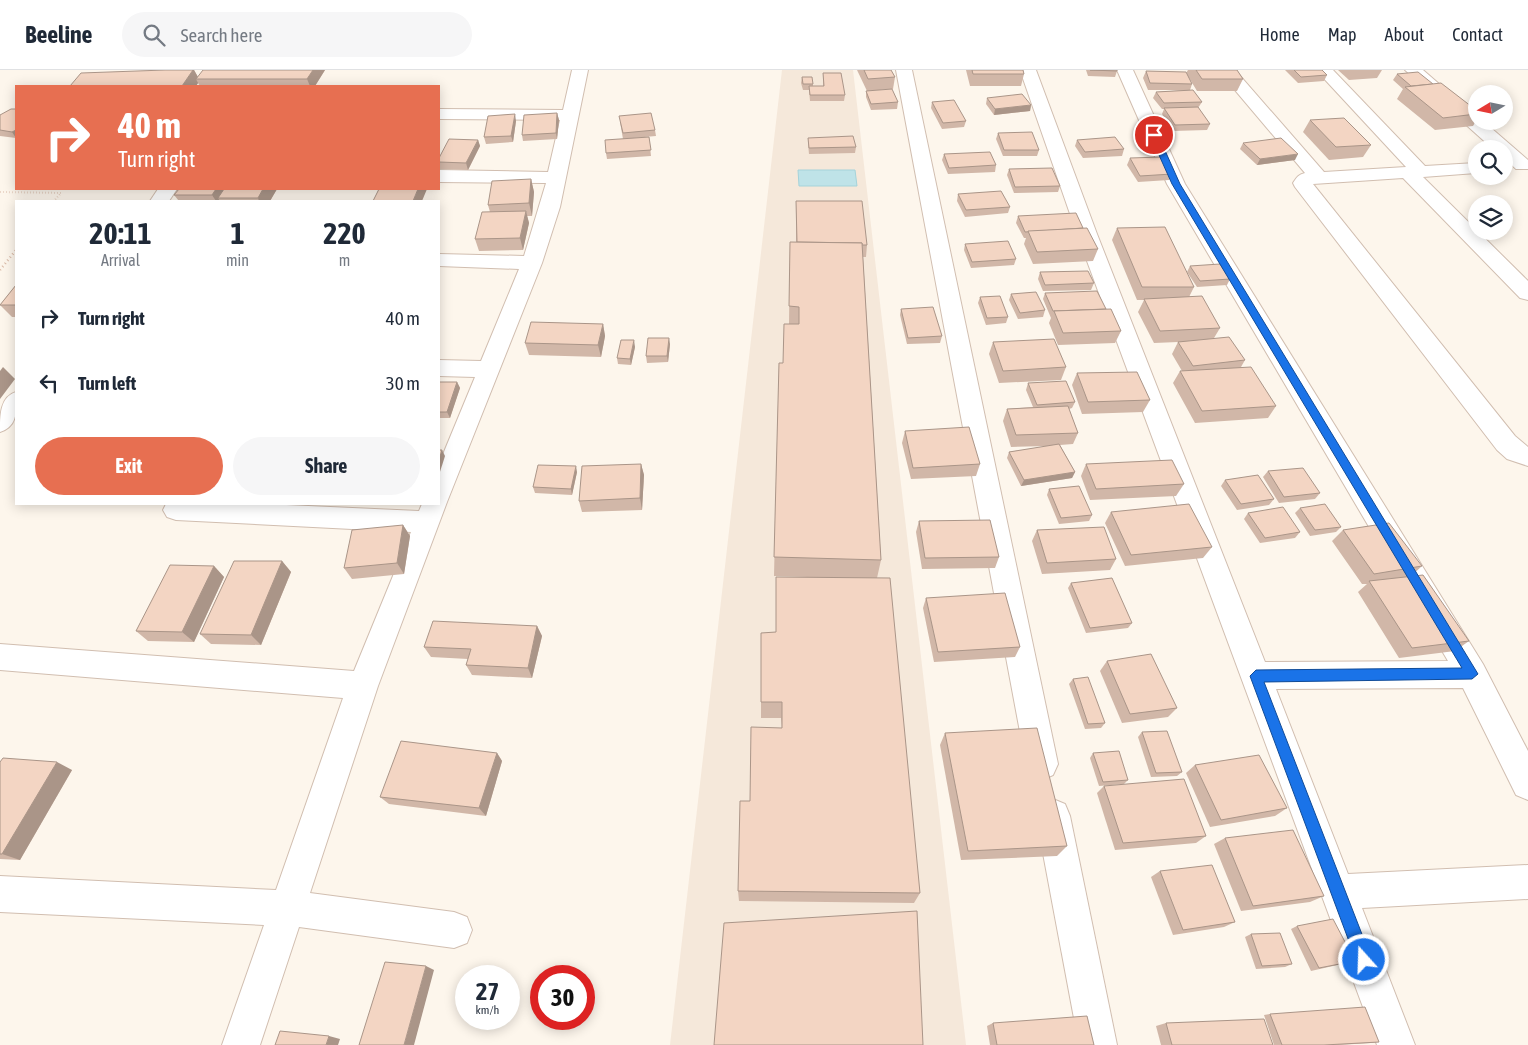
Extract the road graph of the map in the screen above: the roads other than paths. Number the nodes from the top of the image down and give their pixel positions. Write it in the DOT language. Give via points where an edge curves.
graph roads {
  1 [pos="580,70"];
  2 [pos="904,70"];
  3 [pos="1028,70"];
  4 [pos="1125,70"];
  5 [pos="1226,70"];
  6 [pos="1324,70"];
  7 [pos="1413,70"];
  8 [pos="440,114"];
  9 [pos="570,115"];
  10 [pos="1521,166"];
  11 [pos="1468,169"];
  12 [pos="1414,172"];
  13 [pos="440,176"];
  14 [pos="556,178"];
  15 [pos="1319,178"];
  16 [pos="440,260"];
  17 [pos="532,263"];
  18 [pos="1528,293"];
  19 [pos="440,368"];
  20 [pos="488,369"];
  21 [pos="15,401"];
  22 [pos="0,423"];
  23 [pos="1528,457"];
  24 [pos="440,492"];
  25 [pos="434,507"];
  26 [pos="176,510"];
  27 [pos="0,657"];
  28 [pos="1472,674"];
  29 [pos="1256,676"];
  30 [pos="363,686"];
  31 [pos="1528,784"];
  32 [pos="1528,882"];
  33 [pos="1339,892"];
  34 [pos="0,894"];
  35 [pos="289,908"];
  36 [pos="454,930"];
  37 [pos="241,1045"];
  38 [pos="1098,1045"];
  39 [pos="1396,1045"];
  1 -- 9 [label="street"];
  2 -- 38 [label="street"];
  3 -- 29 [label="street" via="1087,234"];
  4 -- 28 [label="street" via="1176,184"];
  5 -- 15 [label="street"];
  6 -- 12 [label="street"];
  7 -- 10 [label="street"];
  8 -- 9 [label="street"];
  9 -- 14 [label="street"];
  11 -- 12 [label="street"];
  12 -- 15 [label="street"];
  12 -- 18 [label="street"];
  13 -- 14 [label="street"];
  14 -- 17 [label="street"];
  15 -- 23 [label="street" via="1305,179 1302,184 1506,443"];
  16 -- 17 [label="street"];
  17 -- 20 [label="street"];
  19 -- 20 [label="street"];
  20 -- 24 [label="street"];
  21 -- 22 [label="street"];
  25 -- 26 [label="street"];
  25 -- 30 [label="street"];
  27 -- 30 [label="street"];
  28 -- 29 [label="street"];
  28 -- 31 [label="street"];
  29 -- 33 [label="street"];
  30 -- 35 [label="street"];
  32 -- 33 [label="street"];
  33 -- 39 [label="street"];
  34 -- 35 [label="street"];
  35 -- 36 [label="street"];
  35 -- 37 [label="street"];
}
